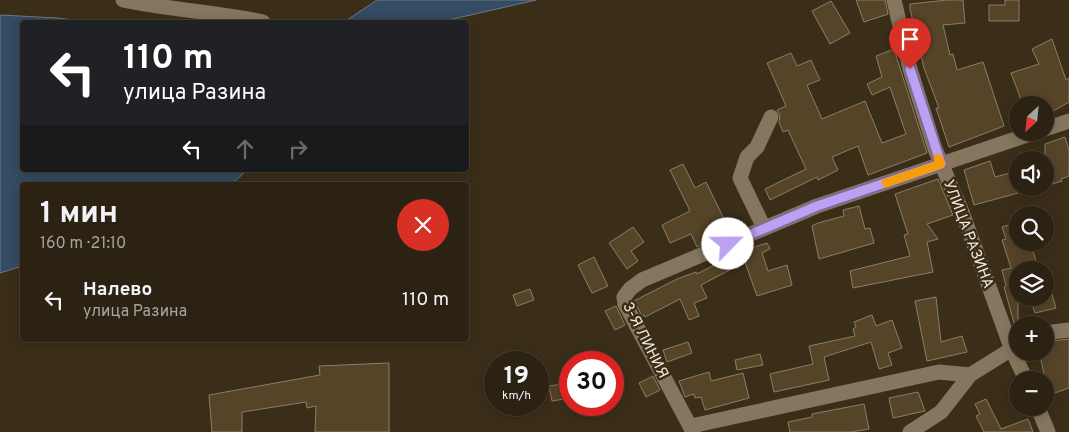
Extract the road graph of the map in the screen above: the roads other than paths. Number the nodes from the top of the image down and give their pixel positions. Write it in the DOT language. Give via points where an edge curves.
graph roads {
  1 [pos="123,0"];
  2 [pos="894,0"];
  3 [pos="254,20"];
  4 [pos="771,118"];
  5 [pos="1069,121"];
  6 [pos="1054,126"];
  7 [pos="1009,141"];
  8 [pos="941,164"];
  9 [pos="764,228"];
  10 [pos="1069,330"];
  11 [pos="1009,332"];
  12 [pos="1054,332"];
  13 [pos="1009,351"];
  14 [pos="970,376"];
  15 [pos="1041,416"];
  16 [pos="692,429"];
  17 [pos="910,432"];
  18 [pos="1048,432"];
  1 -- 3 [label="street"];
  2 -- 8 [label="street, УЛИЦА РАЗИНА" via="910,69"];
  4 -- 9 [label="street" via="757,146 747,157 740,178"];
  5 -- 6 [label="street"];
  7 -- 8 [label="street, 3-Я ЛИНИЯ"];
  8 -- 9 [label="street, 3-Я ЛИНИЯ" via="817,206"];
  8 -- 11 [label="street, УЛИЦА РАЗИНА"];
  9 -- 16 [label="street, 3-Я ЛИНИЯ" via="642,280 624,296 625,304"];
  10 -- 12 [label="street"];
  13 -- 14 [label="street"];
  14 -- 16 [label="street" via="939,372"];
  14 -- 17 [label="street" via="941,412"];
  15 -- 18 [label="street"];
}
